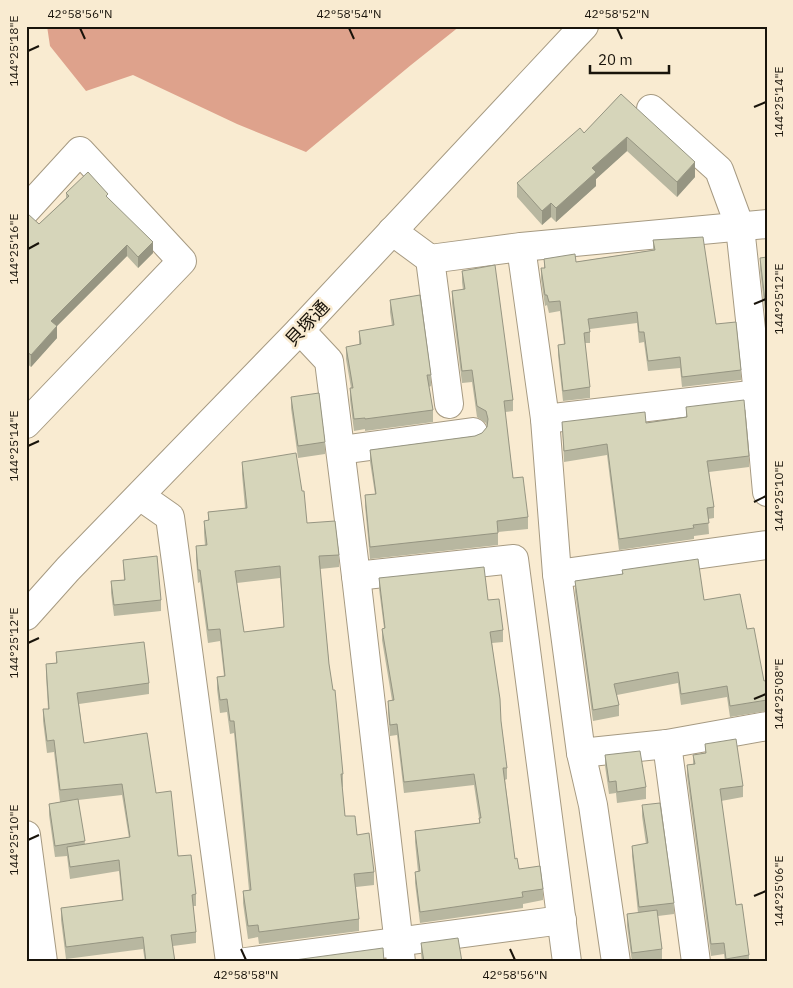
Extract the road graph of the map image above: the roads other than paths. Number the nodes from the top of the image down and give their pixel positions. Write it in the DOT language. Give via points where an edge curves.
graph roads {
  1 [pos="584,26"];
  2 [pos="651,110"];
  3 [pos="26,210"];
  4 [pos="767,224"];
  5 [pos="740,227"];
  6 [pos="392,231"];
  7 [pos="521,247"];
  8 [pos="430,259"];
  9 [pos="300,330"];
  10 [pos="762,393"];
  11 [pos="450,404"];
  12 [pos="545,419"];
  13 [pos="26,424"];
  14 [pos="473,432"];
  15 [pos="341,450"];
  16 [pos="767,492"];
  17 [pos="140,496"];
  18 [pos="767,546"];
  19 [pos="557,574"];
  20 [pos="356,576"];
  21 [pos="26,616"];
  22 [pos="767,726"];
  23 [pos="667,744"];
  24 [pos="581,753"];
  25 [pos="26,835"];
  26 [pos="562,920"];
  27 [pos="399,951"];
  28 [pos="43,962"];
  29 [pos="230,962"];
  30 [pos="246,962"];
  31 [pos="567,962"];
  32 [pos="616,962"];
  33 [pos="696,962"];
  1 -- 6 [label="street, 貝塚通"];
  2 -- 5 [label="street" via="719,170"];
  3 -- 13 [label="street" via="80,151 182,261"];
  4 -- 5 [label="street"];
  5 -- 7 [label="street"];
  5 -- 10 [label="street"];
  6 -- 8 [label="street"];
  6 -- 9 [label="street, 貝塚通"];
  7 -- 8 [label="street"];
  7 -- 12 [label="street"];
  8 -- 11 [label="street"];
  9 -- 15 [label="street" via="329,361"];
  9 -- 17 [label="street, 貝塚通"];
  10 -- 12 [label="street"];
  10 -- 16 [label="street"];
  12 -- 19 [label="street"];
  14 -- 15 [label="street"];
  15 -- 20 [label="street"];
  17 -- 21 [label="street, 貝塚通"];
  17 -- 29 [label="street" via="170,517"];
  18 -- 19 [label="street"];
  19 -- 24 [label="street"];
  20 -- 26 [label="street" via="514,559"];
  20 -- 27 [label="street"];
  22 -- 23 [label="street"];
  23 -- 24 [label="street"];
  23 -- 33 [label="street"];
  24 -- 32 [label="street" via="593,805"];
  25 -- 28 [label="street"];
  26 -- 27 [label="street"];
  26 -- 31 [label="street"];
  27 -- 30 [label="street"];
}
